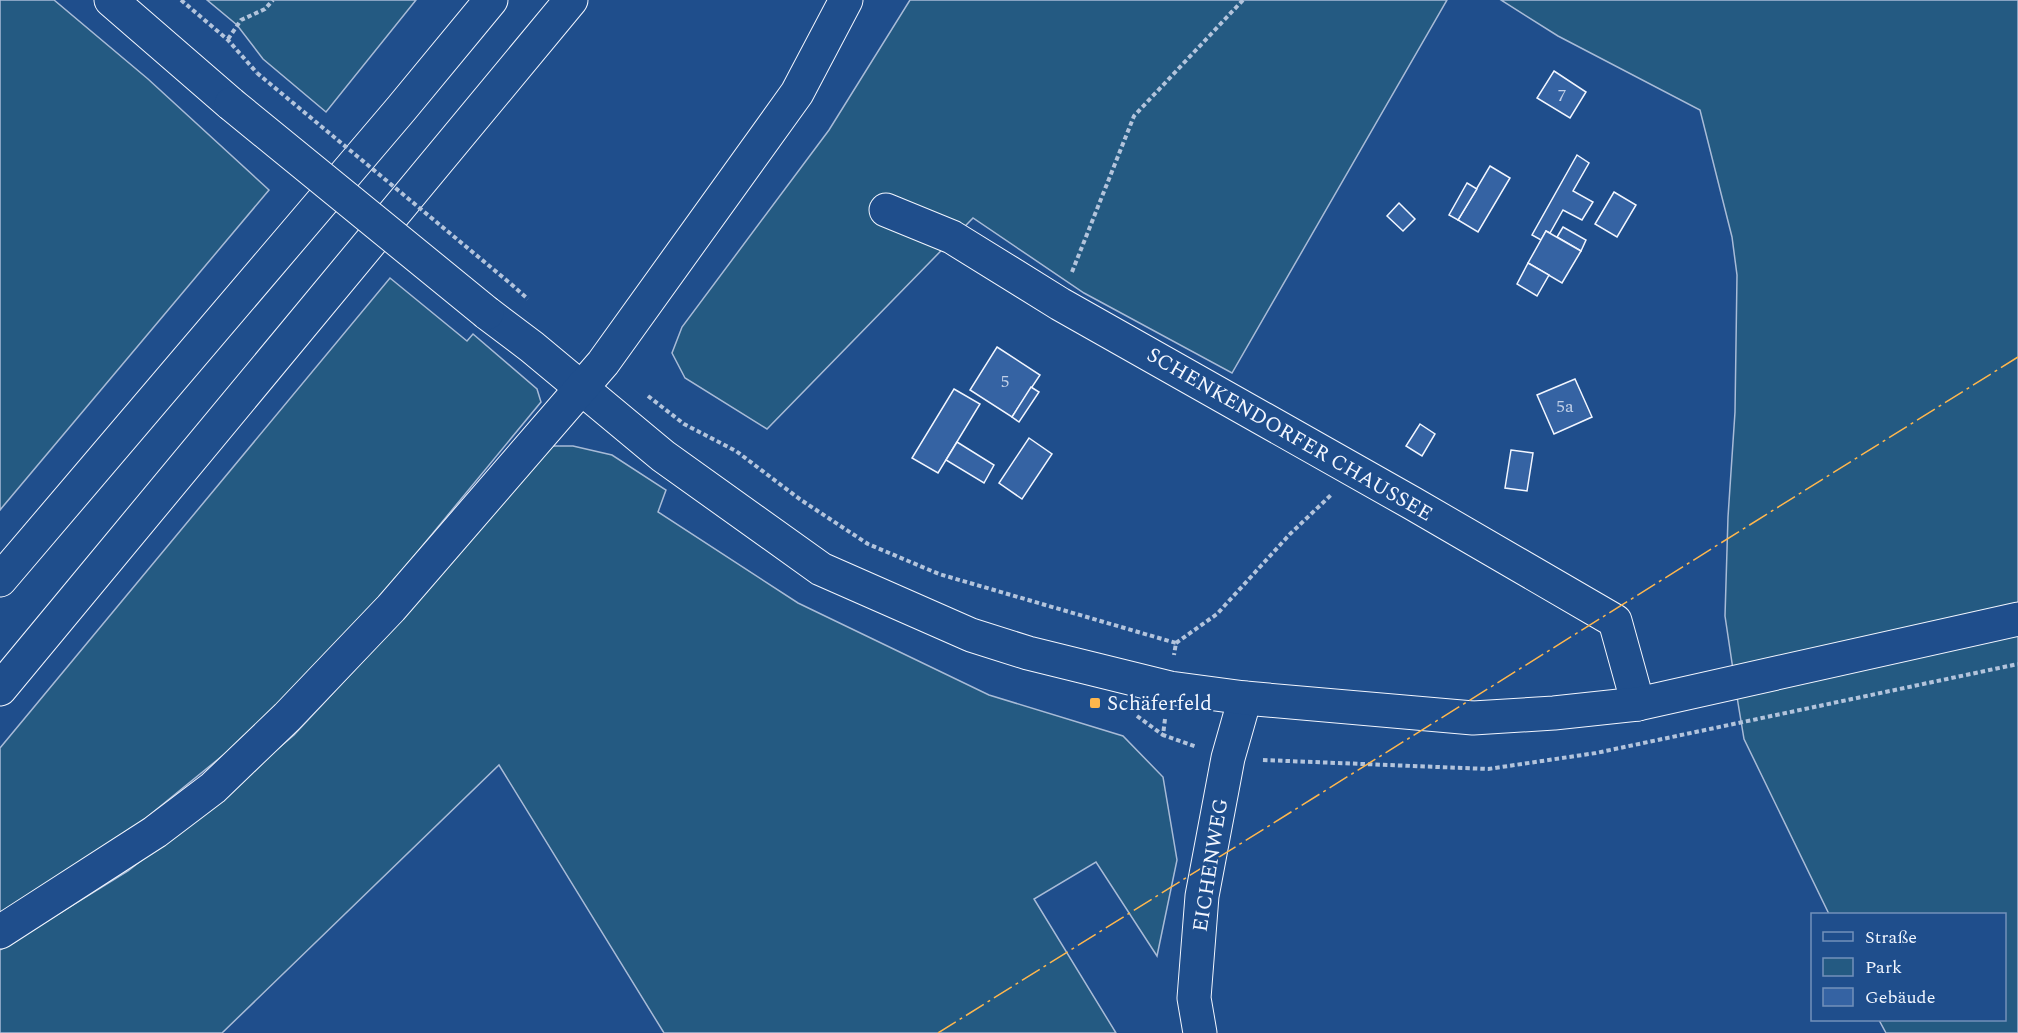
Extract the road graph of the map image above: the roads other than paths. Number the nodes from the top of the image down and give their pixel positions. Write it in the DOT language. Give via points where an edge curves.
graph roads {
  1 [pos="111,0"];
  2 [pos="491,0"];
  3 [pos="571,0"];
  4 [pos="846,0"];
  5 [pos="886,210"];
  6 [pos="581,389"];
  7 [pos="0,580"];
  8 [pos="2018,619"];
  9 [pos="0,688"];
  10 [pos="1245,698"];
  11 [pos="1638,704"];
  12 [pos="0,932"];
  13 [pos="1200,1033"];
  1 -- 6 [label="main road, bridge" via="231,104"];
  2 -- 7 [label="main road"];
  3 -- 9 [label="main road"];
  4 -- 6 [label="main road" via="797,93"];
  5 -- 11 [label="main road, SCHENKENDORFER CHAUSSEE" via="952,237 1060,304 1615,621"];
  6 -- 10 [label="main road" via="663,456 821,569 970,635 1170,688"];
  6 -- 12 [label="main road" via="362,640 213,788 155,832"];
  8 -- 11 [label="main road"];
  10 -- 11 [label="main road" via="1473,718"];
  10 -- 13 [label="main road, EICHENWEG" via="1228,758 1202,896 1194,998"];
}
